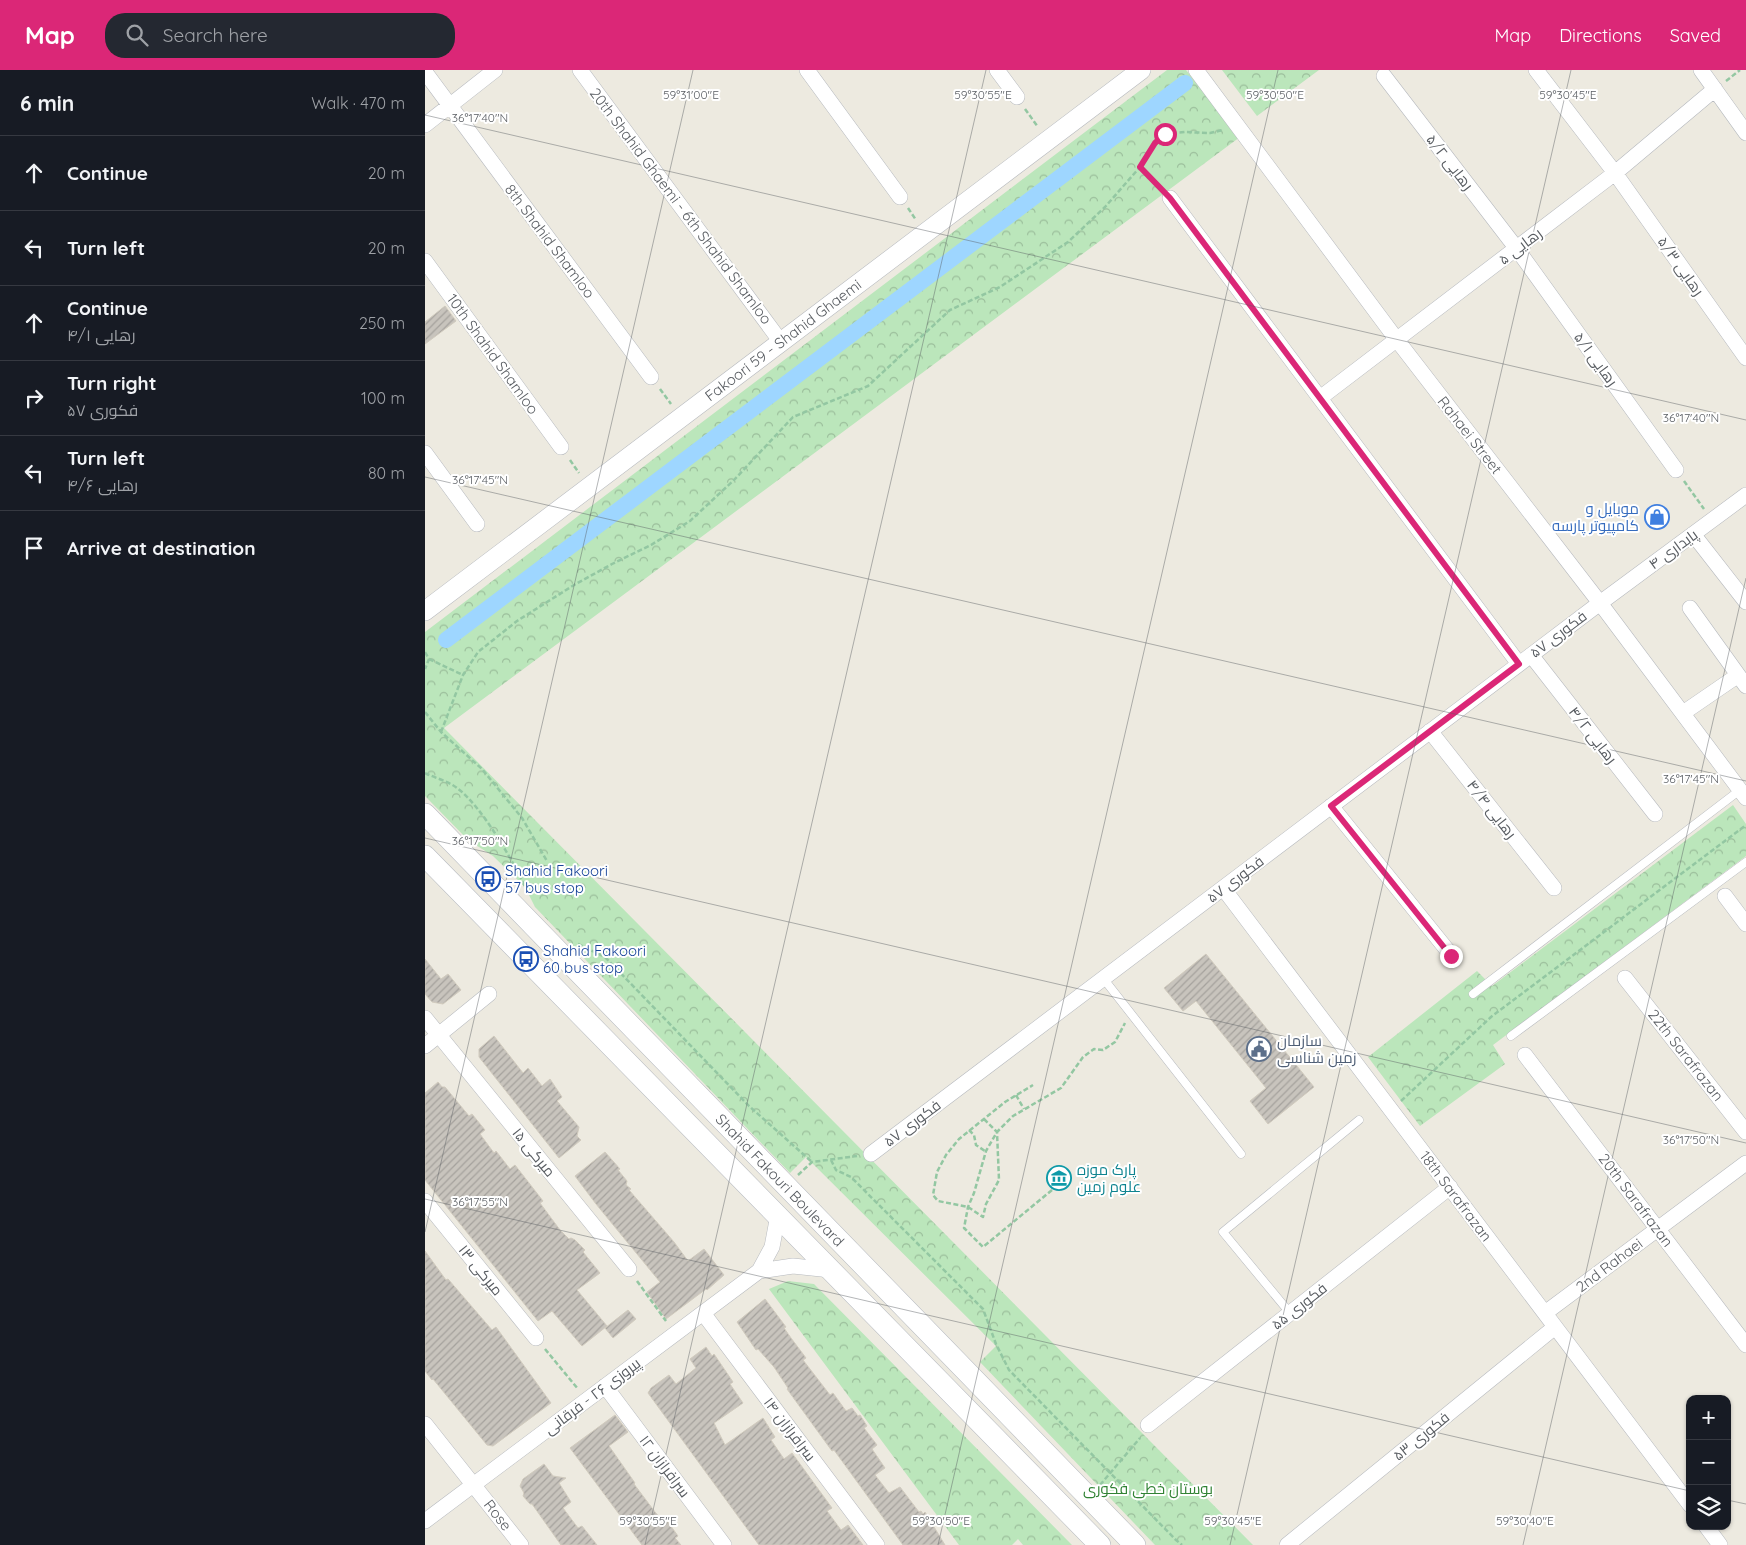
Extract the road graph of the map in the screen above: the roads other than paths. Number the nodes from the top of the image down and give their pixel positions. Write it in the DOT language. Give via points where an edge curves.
graph roads {
  1 [pos="495,70"];
  2 [pos="580,70"];
  3 [pos="807,70"];
  4 [pos="997,70"];
  5 [pos="1141,70"];
  6 [pos="1196,70"];
  7 [pos="1536,70"];
  8 [pos="1701,70"];
  9 [pos="425,72"];
  10 [pos="1384,76"];
  11 [pos="1715,89"];
  12 [pos="1017,97"];
  13 [pos="449,104"];
  14 [pos="425,125"];
  15 [pos="1746,133"];
  16 [pos="1615,174"];
  17 [pos="900,197"];
  18 [pos="1170,198"];
  19 [pos="1517,248"];
  20 [pos="425,260"];
  21 [pos="1397,340"];
  22 [pos="781,342"];
  23 [pos="1746,358"];
  24 [pos="651,377"];
  25 [pos="1320,398"];
  26 [pos="561,447"];
  27 [pos="425,453"];
  28 [pos="1676,470"];
  29 [pos="1746,495"];
  30 [pos="477,524"];
  31 [pos="1693,534"];
  32 [pos="1746,602"];
  33 [pos="1599,603"];
  34 [pos="1690,608"];
  35 [pos="425,611"];
  36 [pos="1525,660"];
  37 [pos="1742,681"];
  38 [pos="1683,714"];
  39 [pos="1430,731"];
  40 [pos="1743,794"];
  41 [pos="1331,806"];
  42 [pos="425,814"];
  43 [pos="1655,814"];
  44 [pos="425,856"];
  45 [pos="1746,862"];
  46 [pos="1223,888"];
  47 [pos="1555,888"];
  48 [pos="1725,896"];
  49 [pos="1746,924"];
  50 [pos="1451,956"];
  51 [pos="1103,978"];
  52 [pos="1625,978"];
  53 [pos="489,994"];
  54 [pos="1473,994"];
  55 [pos="425,1018"];
  56 [pos="439,1035"];
  57 [pos="1511,1036"];
  58 [pos="425,1046"];
  59 [pos="1525,1055"];
  60 [pos="1359,1120"];
  61 [pos="1746,1132"];
  62 [pos="871,1154"];
  63 [pos="1241,1154"];
  64 [pos="1746,1163"];
  65 [pos="1450,1188"];
  66 [pos="425,1201"];
  67 [pos="777,1215"];
  68 [pos="1658,1228"];
  69 [pos="629,1269"];
  70 [pos="831,1270"];
  71 [pos="759,1271"];
  72 [pos="703,1313"];
  73 [pos="1290,1313"];
  74 [pos="1545,1313"];
  75 [pos="1555,1327"];
  76 [pos="536,1338"];
  77 [pos="1746,1346"];
  78 [pos="605,1386"];
  79 [pos="425,1424"];
  80 [pos="1148,1425"];
  81 [pos="475,1484"];
  82 [pos="1686,1500"];
  83 [pos="425,1522"];
  84 [pos="1709,1530"];
  85 [pos="521,1545"];
  86 [pos="724,1545"];
  87 [pos="877,1545"];
  88 [pos="1100,1545"];
  89 [pos="1135,1545"];
  90 [pos="1287,1545"];
  91 [pos="1720,1545"];
  1 -- 13 [label="street"];
  2 -- 22 [label="street, 20th Shahid Ghaemi - 6th Shahid Shamloo"];
  3 -- 17 [label="street"];
  4 -- 12 [label="street"];
  5 -- 22 [label="street, Fakoori 59 - Shahid Ghaemi"];
  6 -- 21 [label="street, Rahaei Street"];
  7 -- 16 [label="street, رهایی ۵/۳"];
  8 -- 11 [label="street"];
  9 -- 13 [label="street, 8th Shahid Shamloo"];
  10 -- 19 [label="street, رهایی ۵/۲"];
  11 -- 15 [label="street"];
  11 -- 16 [label="street, رهایی ۵"];
  13 -- 14 [label="street"];
  13 -- 24 [label="street, 8th Shahid Shamloo"];
  16 -- 19 [label="street, رهایی ۵"];
  16 -- 23 [label="street, رهایی ۵/۳"];
  18 -- 25 [label="street, رهایی ۴/۲"];
  19 -- 21 [label="street, رهایی ۵"];
  19 -- 28 [label="street, رهایی ۵/۱"];
  20 -- 26 [label="street, 10th Shahid Shamloo"];
  21 -- 25 [label="street, رهایی ۵"];
  21 -- 33 [label="street, Rahaei Street"];
  22 -- 35 [label="street, Fakoori 59 - Shahid Ghaemi"];
  25 -- 36 [label="street, رهایی ۴/۲"];
  27 -- 30 [label="street"];
  29 -- 31 [label="street, پایداری ۴"];
  31 -- 32 [label="street"];
  31 -- 33 [label="street, پایداری ۴"];
  33 -- 36 [label="street, فکوری ۵۷"];
  33 -- 38 [label="street, Rahaei Street"];
  34 -- 37 [label="street"];
  36 -- 39 [label="street, فکوری ۵۷"];
  36 -- 43 [label="street, رهایی ۴/۲"];
  37 -- 38 [label="street"];
  38 -- 40 [label="street, Rahaei Street"];
  39 -- 41 [label="street, فکوری ۵۷"];
  39 -- 47 [label="street, رهایی ۴/۴"];
  40 -- 54 [label="lane"];
  41 -- 46 [label="street, فکوری ۵۷"];
  41 -- 50 [label="street"];
  42 -- 89 [label="main road, Shahid Fakouri Boulevard"];
  44 -- 67 [label="main road, Shahid Fakouri Boulevard"];
  45 -- 57 [label="lane"];
  46 -- 51 [label="street, فکوری ۵۷"];
  46 -- 65 [label="street, 18th Sarafrazan"];
  48 -- 49 [label="street"];
  51 -- 62 [label="street, فکوری ۵۷"];
  51 -- 63 [label="lane"];
  52 -- 61 [label="street, 22th Sarafrazan"];
  53 -- 56 [label="street"];
  55 -- 56 [label="street, میرکی ۱۵"];
  56 -- 58 [label="street"];
  56 -- 69 [label="street, میرکی ۱۵"];
  59 -- 68 [label="street, 20th Sarafrazan"];
  60 -- 73 [label="lane" via="1223,1232"];
  64 -- 68 [label="street, 2nd Rahaei"];
  65 -- 73 [label="street, فکوری ۵۵"];
  65 -- 74 [label="street, 18th Sarafrazan"];
  66 -- 76 [label="street, میرکی ۱۳"];
  67 -- 70 [label="main road, Shahid Fakouri Boulevard"];
  67 -- 71 [label="street" via="772,1247"];
  68 -- 74 [label="street, 2nd Rahaei"];
  68 -- 77 [label="street, 20th Sarafrazan"];
  70 -- 71 [label="street" via="793,1266"];
  70 -- 88 [label="main road, Shahid Fakouri Boulevard"];
  71 -- 72 [label="street, پیروزی ۲۶ - فرقانی"];
  72 -- 78 [label="street, پیروزی ۲۶ - فرقانی"];
  72 -- 87 [label="street, سرافرازان ۱۴"];
  73 -- 80 [label="street, فکوری ۵۵"];
  74 -- 75 [label="street, 18th Sarafrazan"];
  75 -- 82 [label="street, 18th Sarafrazan"];
  75 -- 90 [label="street, فکوری ۵۳"];
  78 -- 81 [label="street, پیروزی ۲۶ - فرقانی"];
  78 -- 86 [label="street, سرافرازان ۱۲"];
  79 -- 81 [label="street, Rose"];
  81 -- 83 [label="street, پیروزی ۲۶ - فرقانی"];
  81 -- 85 [label="street, Rose"];
  84 -- 91 [label="street"];
}
